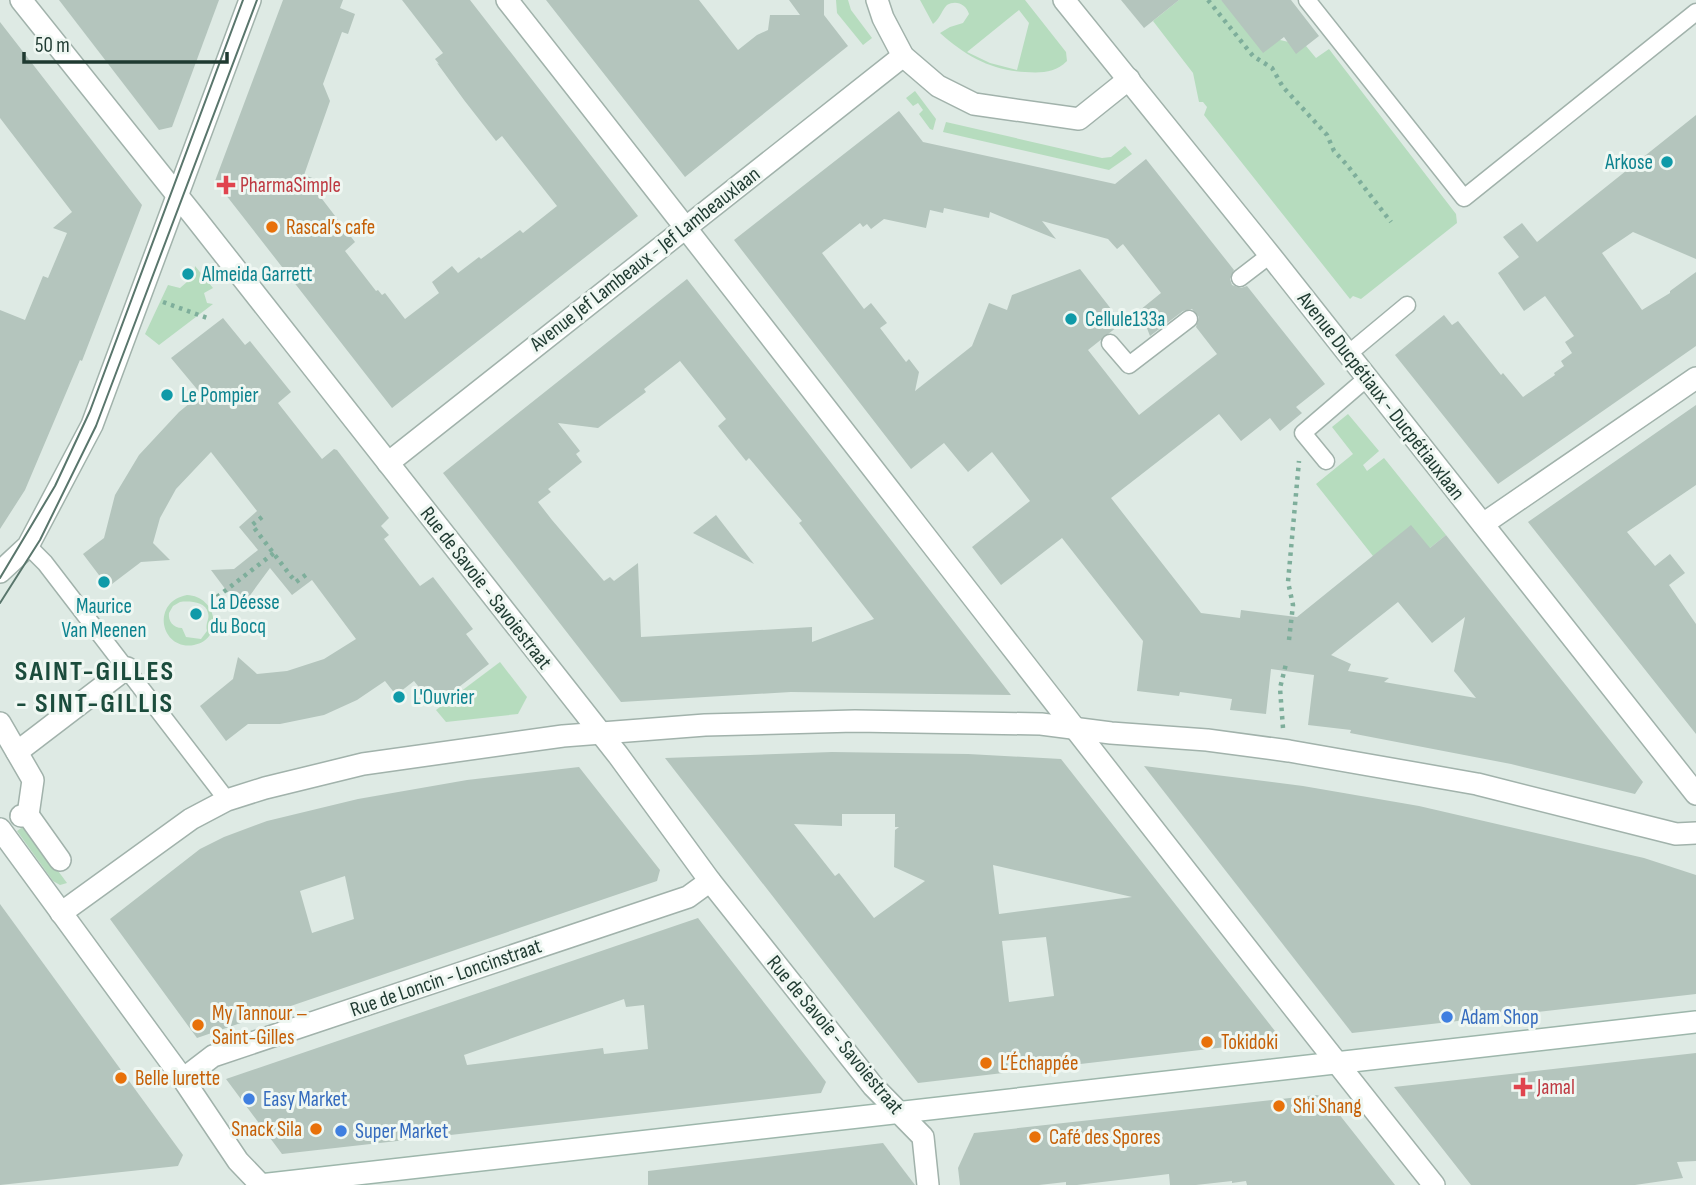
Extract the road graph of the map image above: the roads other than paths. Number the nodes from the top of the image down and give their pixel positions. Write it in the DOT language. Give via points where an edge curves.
graph roads {
  1 [pos="20,0"];
  2 [pos="250,0"];
  3 [pos="507,0"];
  4 [pos="877,0"];
  5 [pos="1064,0"];
  6 [pos="1307,0"];
  7 [pos="1696,12"];
  8 [pos="903,56"];
  9 [pos="1129,79"];
  10 [pos="176,196"];
  11 [pos="686,227"];
  12 [pos="1270,255"];
  13 [pos="1240,278"];
  14 [pos="1407,304"];
  15 [pos="1189,318"];
  16 [pos="1110,343"];
  17 [pos="1348,354"];
  18 [pos="1367,378"];
  19 [pos="1696,378"];
  20 [pos="1326,461"];
  21 [pos="388,463"];
  22 [pos="1483,524"];
  23 [pos="28,546"];
  24 [pos="0,572"];
  25 [pos="127,668"];
  26 [pos="0,723"];
  27 [pos="1075,729"];
  28 [pos="600,733"];
  29 [pos="17,752"];
  30 [pos="1696,794"];
  31 [pos="227,800"];
  32 [pos="0,829"];
  33 [pos="1696,833"];
  34 [pos="60,860"];
  35 [pos="710,881"];
  36 [pos="61,913"];
  37 [pos="1696,1022"];
  38 [pos="1338,1064"];
  39 [pos="183,1079"];
  40 [pos="899,1113"];
  41 [pos="260,1185"];
  42 [pos="928,1185"];
  43 [pos="1434,1185"];
  1 -- 10 [label="street, Rue de Savoie - Savoiestraat"];
  2 -- 10 [label="street"];
  3 -- 11 [label="street"];
  4 -- 8 [label="street"];
  5 -- 9 [label="street, Avenue Ducpétiaux - Ducpétiauxlaan"];
  6 -- 7 [label="lane" via="1464,198"];
  8 -- 9 [label="street" via="938,86 974,104 1079,119"];
  8 -- 11 [label="street, Avenue Jef Lambeaux - Jef Lambeauxlaan"];
  9 -- 12 [label="street, Avenue Ducpétiaux - Ducpétiauxlaan"];
  10 -- 21 [label="street, Rue de Savoie - Savoiestraat"];
  10 -- 23 [label="street" via="92,425"];
  11 -- 21 [label="street, Avenue Jef Lambeaux - Jef Lambeauxlaan"];
  11 -- 27 [label="street"];
  12 -- 13 [label="lane"];
  12 -- 17 [label="street, Avenue Ducpétiaux - Ducpétiauxlaan"];
  14 -- 17 [label="lane"];
  15 -- 16 [label="lane" via="1129,365"];
  17 -- 18 [label="street, Avenue Ducpétiaux - Ducpétiauxlaan"];
  18 -- 20 [label="lane" via="1303,432"];
  18 -- 22 [label="street, Avenue Ducpétiaux - Ducpétiauxlaan"];
  19 -- 22 [label="street"];
  21 -- 28 [label="street, Rue de Savoie - Savoiestraat"];
  22 -- 30 [label="street, Avenue Ducpétiaux - Ducpétiauxlaan"];
  23 -- 24 [label="street"];
  23 -- 25 [label="lane"];
  25 -- 29 [label="street"];
  25 -- 31 [label="lane"];
  26 -- 29 [label="street"];
  27 -- 28 [label="street" via="1041,724 855,721"];
  27 -- 33 [label="street" via="1283,750 1477,784 1676,834"];
  27 -- 38 [label="street"];
  28 -- 31 [label="street" via="363,764"];
  28 -- 35 [label="street, Rue de Savoie - Savoiestraat"];
  29 -- 34 [label="street" via="33,780 24,816"];
  31 -- 36 [label="street" via="191,819"];
  32 -- 36 [label="street"];
  35 -- 39 [label="street, Rue de Loncin - Loncinstraat" via="688,897 213,1056"];
  35 -- 40 [label="street, Rue de Savoie - Savoiestraat"];
  36 -- 39 [label="street"];
  37 -- 38 [label="street"];
  38 -- 40 [label="street"];
  38 -- 43 [label="street"];
  39 -- 41 [label="street" via="238,1161"];
  40 -- 41 [label="street"];
  40 -- 42 [label="street, Rue de Savoie - Savoiestraat" via="923,1137"];
}
